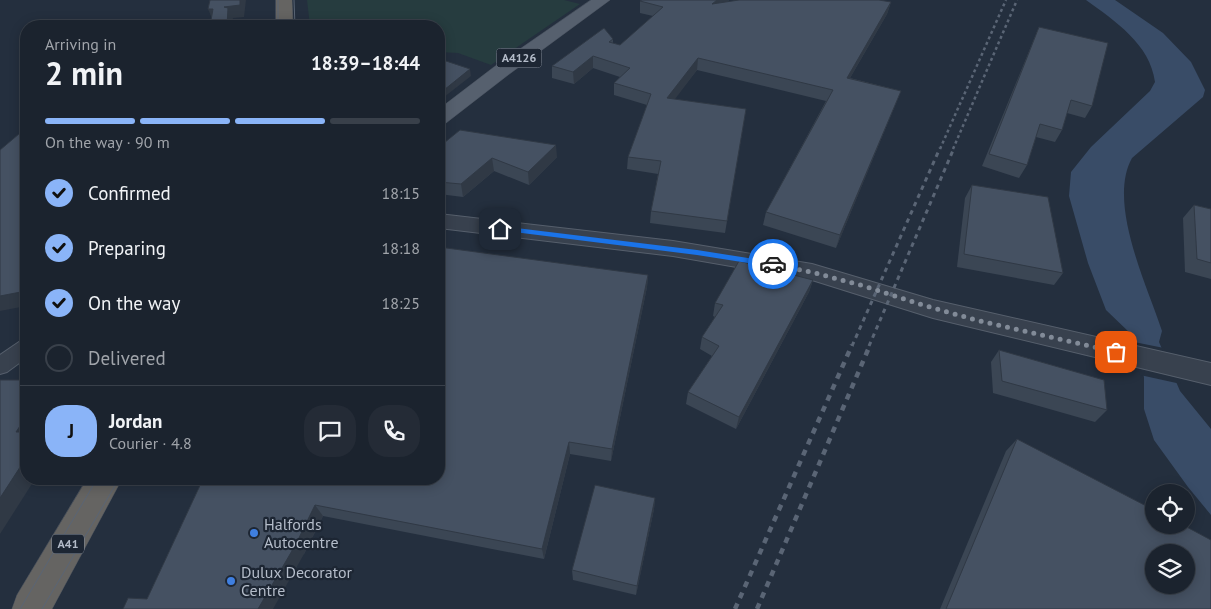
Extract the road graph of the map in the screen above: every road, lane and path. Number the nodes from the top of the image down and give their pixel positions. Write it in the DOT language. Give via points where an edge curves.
graph roads {
  1 [pos="284,0"];
  2 [pos="595,1"];
  3 [pos="285,20"];
  4 [pos="445,114"];
  5 [pos="445,223"];
  6 [pos="20,352"];
  7 [pos="0,366"];
  8 [pos="1200,372"];
  9 [pos="102,485"];
  10 [pos="31,609"];
  1 -- 3 [label="highway"];
  2 -- 4 [label="main road, A4126"];
  5 -- 8 [label="street" via="697,252 770,264 856,284 976,320"];
  6 -- 7 [label="street"];
  9 -- 10 [label="highway, A41"];
}
